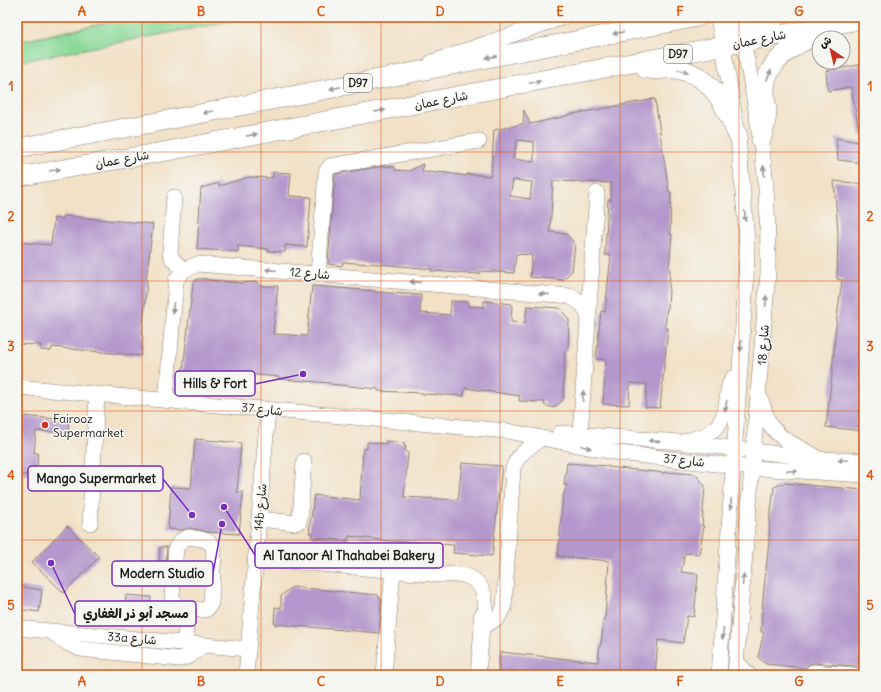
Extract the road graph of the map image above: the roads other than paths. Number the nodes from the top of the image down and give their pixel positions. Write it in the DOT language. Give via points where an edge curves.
graph roads {
  1 [pos="564,17"];
  2 [pos="698,17"];
  3 [pos="718,17"];
  4 [pos="776,17"];
  5 [pos="864,19"];
  6 [pos="838,24"];
  7 [pos="741,27"];
  8 [pos="724,46"];
  9 [pos="632,62"];
  10 [pos="392,77"];
  11 [pos="738,136"];
  12 [pos="761,140"];
  13 [pos="479,141"];
  14 [pos="17,148"];
  15 [pos="17,177"];
  16 [pos="597,193"];
  17 [pos="174,196"];
  18 [pos="184,270"];
  19 [pos="318,274"];
  20 [pos="590,281"];
  21 [pos="570,296"];
  22 [pos="588,315"];
  23 [pos="740,372"];
  24 [pos="17,387"];
  25 [pos="759,394"];
  26 [pos="97,395"];
  27 [pos="166,400"];
  28 [pos="268,410"];
  29 [pos="507,431"];
  30 [pos="580,434"];
  31 [pos="542,438"];
  32 [pos="679,442"];
  33 [pos="734,449"];
  34 [pos="754,451"];
  35 [pos="821,459"];
  36 [pos="304,461"];
  37 [pos="864,461"];
  38 [pos="733,466"];
  39 [pos="753,468"];
  40 [pos="864,475"];
  41 [pos="259,519"];
  42 [pos="90,523"];
  43 [pos="256,558"];
  44 [pos="393,570"];
  45 [pos="187,609"];
  46 [pos="482,627"];
  47 [pos="17,628"];
  48 [pos="51,631"];
  49 [pos="185,643"];
  50 [pos="203,644"];
  51 [pos="248,649"];
  52 [pos="736,668"];
  53 [pos="813,672"];
  54 [pos="246,675"];
  55 [pos="384,675"];
  56 [pos="478,675"];
  57 [pos="719,675"];
  58 [pos="749,675"];
  59 [pos="854,675"];
  1 -- 10 [label="street"];
  2 -- 10 [label="main road, D97, one-way"];
  3 -- 8 [label="street, شارع 18"];
  4 -- 7 [label="main road"];
  5 -- 6 [label="main road, شارع عمان / D97"];
  6 -- 7 [label="main road, شارع عمان / D97"];
  12 -- 6 [label="main road, one-way" via="766,118 765,87 769,72 784,53"];
  7 -- 8 [label="main road, شارع عمان / D97"];
  7 -- 12 [label="street, شارع 18"];
  8 -- 9 [label="main road, شارع عمان / D97"];
  8 -- 11 [label="street, شارع 18"];
  9 -- 11 [label="main road, one-way" via="646,69 676,69 700,78 718,94"];
  15 -- 9 [label="main road, شارع عمان / D97, one-way" via="527,84"];
  10 -- 14 [label="main road, D97, one-way"];
  11 -- 23 [label="street, شارع 18, one-way" via="747,247"];
  25 -- 12 [label="street, شارع 18, one-way" via="768,273 765,177"];
  13 -- 19 [label="street" via="330,166 326,172"];
  16 -- 20 [label="street"];
  17 -- 18 [label="street" via="170,253 172,260"];
  19 -- 18 [label="street, شارع 12, one-way" via="202,264"];
  18 -- 27 [label="street, one-way" via="176,280"];
  21 -- 19 [label="street, شارع 12, one-way"];
  20 -- 21 [label="street"];
  20 -- 22 [label="street"];
  21 -- 22 [label="street" via="582,305"];
  30 -- 22 [label="street, one-way"];
  23 -- 32 [label="street, one-way" via="730,382 726,411 720,424 702,436"];
  23 -- 33 [label="street, شارع 18"];
  24 -- 26 [label="street, شارع 37"];
  25 -- 34 [label="street, شارع 18"];
  25 -- 35 [label="street" via="769,422 778,433 784,439"];
  26 -- 27 [label="street, شارع 37"];
  26 -- 42 [label="street"];
  27 -- 28 [label="street, شارع 37"];
  28 -- 29 [label="street, شارع 37"];
  28 -- 41 [label="street, 14b شارع"];
  29 -- 30 [label="street, شارع 37" via="532,430"];
  29 -- 31 [label="street, شارع 37"];
  32 -- 30 [label="street, شارع 37, one-way"];
  31 -- 38 [label="street, شارع 37, one-way" via="607,452"];
  31 -- 46 [label="street" via="522,452 513,468 504,608 497,619"];
  32 -- 33 [label="street, شارع 37"];
  33 -- 34 [label="street, شارع 37"];
  33 -- 38 [label="street, شارع 18"];
  34 -- 35 [label="street, شارع 37"];
  34 -- 39 [label="street, شارع 18"];
  37 -- 35 [label="street, شارع 37, one-way"];
  36 -- 41 [label="street" via="299,522"];
  38 -- 39 [label="street, شارع 37"];
  38 -- 57 [label="street, شارع 18, one-way"];
  39 -- 40 [label="street, شارع 37, one-way"];
  52 -- 39 [label="street, شارع 18, one-way"];
  41 -- 43 [label="street, 14b شارع"];
  43 -- 44 [label="street"];
  43 -- 51 [label="street, 14b شارع"];
  44 -- 46 [label="street" via="441,575 457,580 471,590 478,603"];
  44 -- 55 [label="street"];
  45 -- 45 [label="street" via="205,610 211,603 214,549 212,544 205,540 188,537 176,548 172,597 178,606"];
  45 -- 49 [label="street"];
  46 -- 56 [label="street"];
  47 -- 48 [label="street, 33a شارع"];
  48 -- 49 [label="street, 33a شارع"];
  48 -- 50 [label="street" via="75,648 102,652 184,659"];
  49 -- 50 [label="street, 33a شارع"];
  50 -- 51 [label="street, 33a شارع"];
  51 -- 54 [label="street, 14b شارع"];
  52 -- 58 [label="street"];
  53 -- 59 [label="street"];
}
